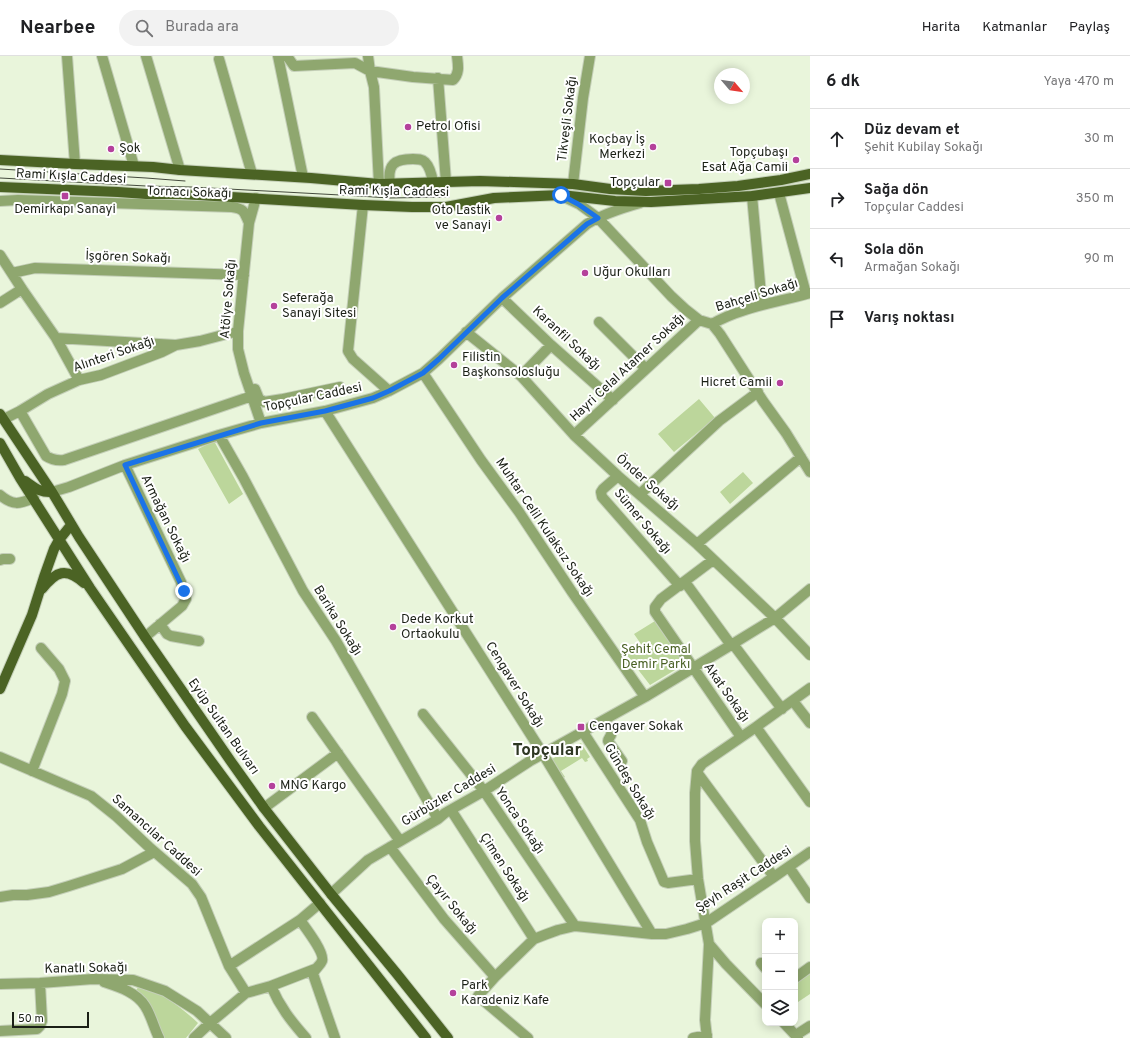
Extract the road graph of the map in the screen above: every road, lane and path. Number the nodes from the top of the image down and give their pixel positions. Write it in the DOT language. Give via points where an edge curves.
graph roads {
  1 [pos="67,56"];
  2 [pos="102,56"];
  3 [pos="146,56"];
  4 [pos="278,56"];
  5 [pos="287,56"];
  6 [pos="368,56"];
  7 [pos="457,56"];
  8 [pos="590,56"];
  9 [pos="219,59"];
  10 [pos="355,60"];
  11 [pos="370,71"];
  12 [pos="438,78"];
  13 [pos="0,160"];
  14 [pos="75,164"];
  15 [pos="134,166"];
  16 [pos="180,170"];
  17 [pos="252,174"];
  18 [pos="810,174"];
  19 [pos="302,177"];
  20 [pos="446,182"];
  21 [pos="433,183"];
  22 [pos="379,184"];
  23 [pos="390,184"];
  24 [pos="573,184"];
  25 [pos="0,187"];
  26 [pos="810,188"];
  27 [pos="779,192"];
  28 [pos="561,195"];
  29 [pos="752,196"];
  30 [pos="256,198"];
  31 [pos="0,201"];
  32 [pos="642,202"];
  33 [pos="363,205"];
  34 [pos="598,218"];
  35 [pos="249,223"];
  36 [pos="0,255"];
  37 [pos="12,273"];
  38 [pos="244,276"];
  39 [pos="22,289"];
  40 [pos="808,294"];
  41 [pos="502,298"];
  42 [pos="0,303"];
  43 [pos="762,305"];
  44 [pos="699,320"];
  45 [pos="599,322"];
  46 [pos="712,324"];
  47 [pos="238,331"];
  48 [pos="466,332"];
  49 [pos="56,338"];
  50 [pos="176,345"];
  51 [pos="552,345"];
  52 [pos="646,370"];
  53 [pos="244,373"];
  54 [pos="423,373"];
  55 [pos="521,376"];
  56 [pos="79,380"];
  57 [pos="340,387"];
  58 [pos="389,391"];
  59 [pos="758,392"];
  60 [pos="252,396"];
  61 [pos="612,400"];
  62 [pos="325,411"];
  63 [pos="20,412"];
  64 [pos="2,417"];
  65 [pos="261,423"];
  66 [pos="219,435"];
  67 [pos="574,435"];
  68 [pos="0,443"];
  69 [pos="801,457"];
  70 [pos="125,465"];
  71 [pos="810,472"];
  72 [pos="618,476"];
  73 [pos="20,478"];
  74 [pos="52,492"];
  75 [pos="640,494"];
  76 [pos="0,495"];
  77 [pos="34,498"];
  78 [pos="71,525"];
  79 [pos="55,535"];
  80 [pos="697,544"];
  81 [pos="714,560"];
  82 [pos="682,584"];
  83 [pos="90,588"];
  84 [pos="810,589"];
  85 [pos="38,596"];
  86 [pos="775,618"];
  87 [pos="160,624"];
  88 [pos="145,637"];
  89 [pos="199,641"];
  90 [pos="732,644"];
  91 [pos="41,648"];
  92 [pos="810,655"];
  93 [pos="693,668"];
  94 [pos="0,680"];
  95 [pos="810,688"];
  96 [pos="0,689"];
  97 [pos="645,697"];
  98 [pos="793,701"];
  99 [pos="782,709"];
  100 [pos="423,714"];
  101 [pos="312,717"];
  102 [pos="605,720"];
  103 [pos="810,723"];
  104 [pos="756,727"];
  105 [pos="583,732"];
  106 [pos="741,737"];
  107 [pos="338,753"];
  108 [pos="543,754"];
  109 [pos="0,757"];
  110 [pos="622,761"];
  111 [pos="32,770"];
  112 [pos="697,771"];
  113 [pos="484,791"];
  114 [pos="810,802"];
  115 [pos="264,808"];
  116 [pos="451,810"];
  117 [pos="438,819"];
  118 [pos="400,841"];
  119 [pos="390,848"];
  120 [pos="154,852"];
  121 [pos="810,852"];
  122 [pos="789,867"];
  123 [pos="774,877"];
  124 [pos="698,879"];
  125 [pos="331,894"];
  126 [pos="0,897"];
  127 [pos="810,898"];
  128 [pos="320,904"];
  129 [pos="300,920"];
  130 [pos="706,923"];
  131 [pos="575,926"];
  132 [pos="652,934"];
  133 [pos="534,939"];
  134 [pos="709,944"];
  135 [pos="229,966"];
  136 [pos="810,967"];
  137 [pos="315,969"];
  138 [pos="798,976"];
  139 [pos="495,977"];
  140 [pos="93,978"];
  141 [pos="40,983"];
  142 [pos="0,984"];
  143 [pos="271,986"];
  144 [pos="246,993"];
  145 [pos="762,1001"];
  146 [pos="210,1022"];
  147 [pos="787,1026"];
  148 [pos="810,1026"];
  149 [pos="0,1031"];
  150 [pos="707,1037"];
  151 [pos="797,1037"];
  152 [pos="159,1038"];
  153 [pos="194,1038"];
  154 [pos="226,1038"];
  155 [pos="306,1038"];
  156 [pos="335,1038"];
  157 [pos="426,1038"];
  158 [pos="448,1038"];
  159 [pos="528,1038"];
  160 [pos="693,1038"];
  1 -- 14 [label="street"];
  2 -- 15 [label="street"];
  3 -- 16 [label="street"];
  4 -- 19 [label="street"];
  5 -- 10 [label="street" via="294,66"];
  6 -- 11 [label="street"];
  7 -- 12 [label="street" via="457,76 452,80"];
  8 -- 24 [label="street, Tikveşli Sokağı"];
  9 -- 17 [label="street"];
  10 -- 11 [label="street"];
  11 -- 12 [label="street"];
  11 -- 22 [label="street" via="374,87"];
  12 -- 20 [label="street"];
  13 -- 14 [label="main road, Rami Kışla Caddesi"];
  14 -- 15 [label="main road, Rami Kışla Caddesi"];
  15 -- 16 [label="main road, Rami Kışla Caddesi"];
  16 -- 17 [label="main road, Rami Kışla Caddesi"];
  17 -- 19 [label="main road, Rami Kışla Caddesi"];
  18 -- 24 [label="main road, Rami Kışla Caddesi" via="766,183 699,189 646,191"];
  19 -- 22 [label="main road, Rami Kışla Caddesi"];
  20 -- 21 [label="main road, Rami Kışla Caddesi"];
  20 -- 24 [label="main road, Rami Kışla Caddesi"];
  21 -- 23 [label="main road, Rami Kışla Caddesi"];
  21 -- 23 [label="street" via="433,176 426,163 422,160 404,160 396,161 391,168"];
  22 -- 23 [label="main road, Rami Kışla Caddesi"];
  25 -- 30 [label="main road, Rami Kışla Caddesi"];
  26 -- 27 [label="main road, Rami Kışla Caddesi"];
  27 -- 29 [label="main road, Rami Kışla Caddesi"];
  27 -- 40 [label="street"];
  28 -- 32 [label="main road, Rami Kışla Caddesi"];
  28 -- 33 [label="main road, Rami Kışla Caddesi" via="494,198 446,207"];
  28 -- 34 [label="street"];
  29 -- 32 [label="main road, Rami Kışla Caddesi"];
  29 -- 43 [label="street"];
  30 -- 33 [label="main road, Rami Kışla Caddesi"];
  30 -- 35 [label="street, Atölye Sokağı"];
  31 -- 35 [label="street, Tornacı Sokağı" via="240,208"];
  32 -- 34 [label="street, Topçular Caddesi"];
  33 -- 58 [label="street" via="348,351 353,359"];
  34 -- 41 [label="street, Topçular Caddesi" via="587,224"];
  34 -- 44 [label="street" via="671,296"];
  35 -- 38 [label="street, Atölye Sokağı"];
  36 -- 37 [label="street"];
  37 -- 38 [label="street, İşgören Sokağı" via="35,268"];
  37 -- 39 [label="street"];
  38 -- 47 [label="street, Atölye Sokağı"];
  39 -- 42 [label="street"];
  39 -- 49 [label="street"];
  40 -- 43 [label="street, Bahçeli Sokağı"];
  41 -- 48 [label="street, Topçular Caddesi"];
  41 -- 51 [label="street, Karanfil Sokağı"];
  43 -- 46 [label="street, Bahçeli Sokağı" via="722,318"];
  44 -- 46 [label="street"];
  44 -- 52 [label="street, Hayri Celal Atamer Sokağı"];
  45 -- 52 [label="street"];
  46 -- 59 [label="street"];
  47 -- 50 [label="street, Alınteri Sokağı"];
  47 -- 53 [label="street, Atölye Sokağı" via="238,350"];
  48 -- 54 [label="street, Topçular Caddesi"];
  48 -- 55 [label="street, Önder Sokağı"];
  49 -- 50 [label="street"];
  49 -- 56 [label="street"];
  50 -- 56 [label="street, Alınteri Sokağı" via="101,375"];
  51 -- 55 [label="street"];
  51 -- 61 [label="street, Karanfil Sokağı"];
  52 -- 61 [label="street, Hayri Celal Atamer Sokağı"];
  53 -- 57 [label="street" via="253,381 259,399 264,402"];
  53 -- 60 [label="street, Atölye Sokağı"];
  54 -- 58 [label="street, Topçular Caddesi"];
  54 -- 97 [label="street, Muhtar Celil Kulaksız Sokağı"];
  55 -- 67 [label="street, Önder Sokağı"];
  56 -- 63 [label="street, Alınteri Sokağı" via="48,394"];
  58 -- 62 [label="street, Topçular Caddesi"];
  59 -- 69 [label="street"];
  59 -- 75 [label="street" via="719,421"];
  60 -- 63 [label="street" via="57,461 46,456"];
  60 -- 65 [label="street, Atölye Sokağı"];
  61 -- 67 [label="street, Hayri Celal Atamer Sokağı"];
  62 -- 65 [label="street, Topçular Caddesi"];
  62 -- 108 [label="street, Cengaver Sokağı"];
  63 -- 64 [label="street, Alınteri Sokağı"];
  64 -- 74 [label="main road, Eyüp Sultan Bulvarı"];
  65 -- 66 [label="street, Topçular Caddesi"];
  66 -- 70 [label="street, Topçular Caddesi"];
  66 -- 117 [label="street, Barika Sokağı" via="303,591 336,641"];
  67 -- 72 [label="street, Önder Sokağı"];
  68 -- 73 [label="main road"];
  69 -- 71 [label="street"];
  69 -- 80 [label="street"];
  70 -- 74 [label="street, Topçular Caddesi"];
  70 -- 87 [label="street, Armağan Sokağı" via="186,599 182,606"];
  72 -- 75 [label="street, Önder Sokağı"];
  72 -- 82 [label="street, Sümer Sokağı" via="602,489 602,497"];
  73 -- 74 [label="main road" via="35,489"];
  73 -- 77 [label="main road"];
  74 -- 78 [label="main road, Eyüp Sultan Bulvarı"];
  75 -- 80 [label="street, Önder Sokağı"];
  76 -- 77 [label="street" via="13,504"];
  77 -- 79 [label="main road"];
  78 -- 79 [label="main road"];
  78 -- 88 [label="main road, Eyüp Sultan Bulvarı"];
  79 -- 83 [label="main road"];
  79 -- 85 [label="main road" via="54,549"];
  79 -- 94 [label="main road" via="22,629"];
  80 -- 81 [label="street, Önder Sokağı"];
  81 -- 82 [label="street, Akat Sokağı"];
  81 -- 86 [label="street, Önder Sokağı"];
  82 -- 90 [label="street, Sümer Sokağı"];
  82 -- 93 [label="street, Akat Sokağı" via="656,604 655,612"];
  83 -- 85 [label="main road" via="76,576 61,572 52,578"];
  83 -- 128 [label="main road" via="185,726"];
  84 -- 86 [label="street, Gürbüzler Caddesi"];
  85 -- 96 [label="main road"];
  86 -- 90 [label="street, Gürbüzler Caddesi"];
  86 -- 92 [label="street, Önder Sokağı"];
  87 -- 88 [label="street, Armağan Sokağı"];
  87 -- 89 [label="street" via="167,634"];
  88 -- 115 [label="main road, Eyüp Sultan Bulvarı"];
  90 -- 93 [label="street, Gürbüzler Caddesi"];
  90 -- 99 [label="street, Sümer Sokağı"];
  91 -- 111 [label="street" via="66,681"];
  93 -- 97 [label="street, Gürbüzler Caddesi"];
  93 -- 106 [label="street, Akat Sokağı"];
  95 -- 98 [label="street"];
  97 -- 102 [label="street, Gürbüzler Caddesi"];
  98 -- 99 [label="street"];
  98 -- 103 [label="street"];
  99 -- 104 [label="street"];
  100 -- 113 [label="street, Yonca Sokağı"];
  101 -- 107 [label="street"];
  102 -- 105 [label="street, Gürbüzler Caddesi"];
  102 -- 110 [label="street" via="612,733 608,741"];
  104 -- 106 [label="street"];
  104 -- 114 [label="street"];
  105 -- 108 [label="street, Gürbüzler Caddesi"];
  105 -- 124 [label="street, Gündeş Sokağı" via="640,820 664,882"];
  106 -- 112 [label="street" via="702,764"];
  107 -- 115 [label="street"];
  107 -- 118 [label="street"];
  108 -- 113 [label="street, Gürbüzler Caddesi"];
  108 -- 132 [label="street, Cengaver Sokağı"];
  109 -- 111 [label="street, Samancılar Caddesi"];
  111 -- 120 [label="street, Samancılar Caddesi" via="91,796"];
  112 -- 123 [label="street"];
  112 -- 124 [label="street" via="695,841"];
  113 -- 116 [label="street, Gürbüzler Caddesi"];
  113 -- 131 [label="street, Yonca Sokağı"];
  115 -- 125 [label="main road, Eyüp Sultan Bulvarı"];
  116 -- 117 [label="street, Gürbüzler Caddesi"];
  116 -- 133 [label="street, Çimen Sokağı"];
  117 -- 118 [label="street, Gürbüzler Caddesi"];
  118 -- 119 [label="street, Gürbüzler Caddesi"];
  119 -- 125 [label="street, Gürbüzler Caddesi" via="368,860"];
  119 -- 139 [label="street, Çayır Sokağı" via="444,919"];
  120 -- 126 [label="street" via="122,869 49,892"];
  120 -- 135 [label="street, Samancılar Caddesi" via="192,884 201,896"];
  121 -- 122 [label="street, Şeyh Raşit Caddesi"];
  122 -- 123 [label="street, Şeyh Raşit Caddesi"];
  122 -- 127 [label="street"];
  123 -- 130 [label="street, Şeyh Raşit Caddesi"];
  124 -- 130 [label="street"];
  125 -- 128 [label="main road"];
  125 -- 158 [label="main road, Eyüp Sultan Bulvarı"];
  128 -- 129 [label="street"];
  128 -- 157 [label="main road"];
  129 -- 135 [label="street"];
  129 -- 137 [label="street" via="322,957 322,961"];
  130 -- 132 [label="street, Şeyh Raşit Caddesi" via="666,934"];
  130 -- 134 [label="street"];
  131 -- 132 [label="street, Şeyh Raşit Caddesi"];
  131 -- 133 [label="street, Şeyh Raşit Caddesi"];
  133 -- 139 [label="street, Şeyh Raşit Caddesi"];
  134 -- 145 [label="street"];
  134 -- 150 [label="street"];
  135 -- 144 [label="street, Samancılar Caddesi"];
  136 -- 138 [label="street"];
  137 -- 143 [label="street"];
  137 -- 156 [label="street" via="313,974"];
  139 -- 159 [label="street, Şeyh Raşit Caddesi" via="478,996"];
  140 -- 141 [label="street, Kanatlı Sokağı"];
  140 -- 146 [label="street, Kanatlı Sokağı" via="133,980 165,991"];
  140 -- 152 [label="street" via="125,989 135,996 144,1005"];
  141 -- 142 [label="street, Kanatlı Sokağı"];
  141 -- 149 [label="street" via="40,1026 37,1029"];
  143 -- 144 [label="street"];
  143 -- 155 [label="street" via="289,1018"];
  144 -- 146 [label="street"];
  146 -- 153 [label="street"];
  146 -- 154 [label="street, Kanatlı Sokağı"];
  147 -- 151 [label="street"];
  148 -- 151 [label="street"];
  150 -- 160 [label="street"];
}
